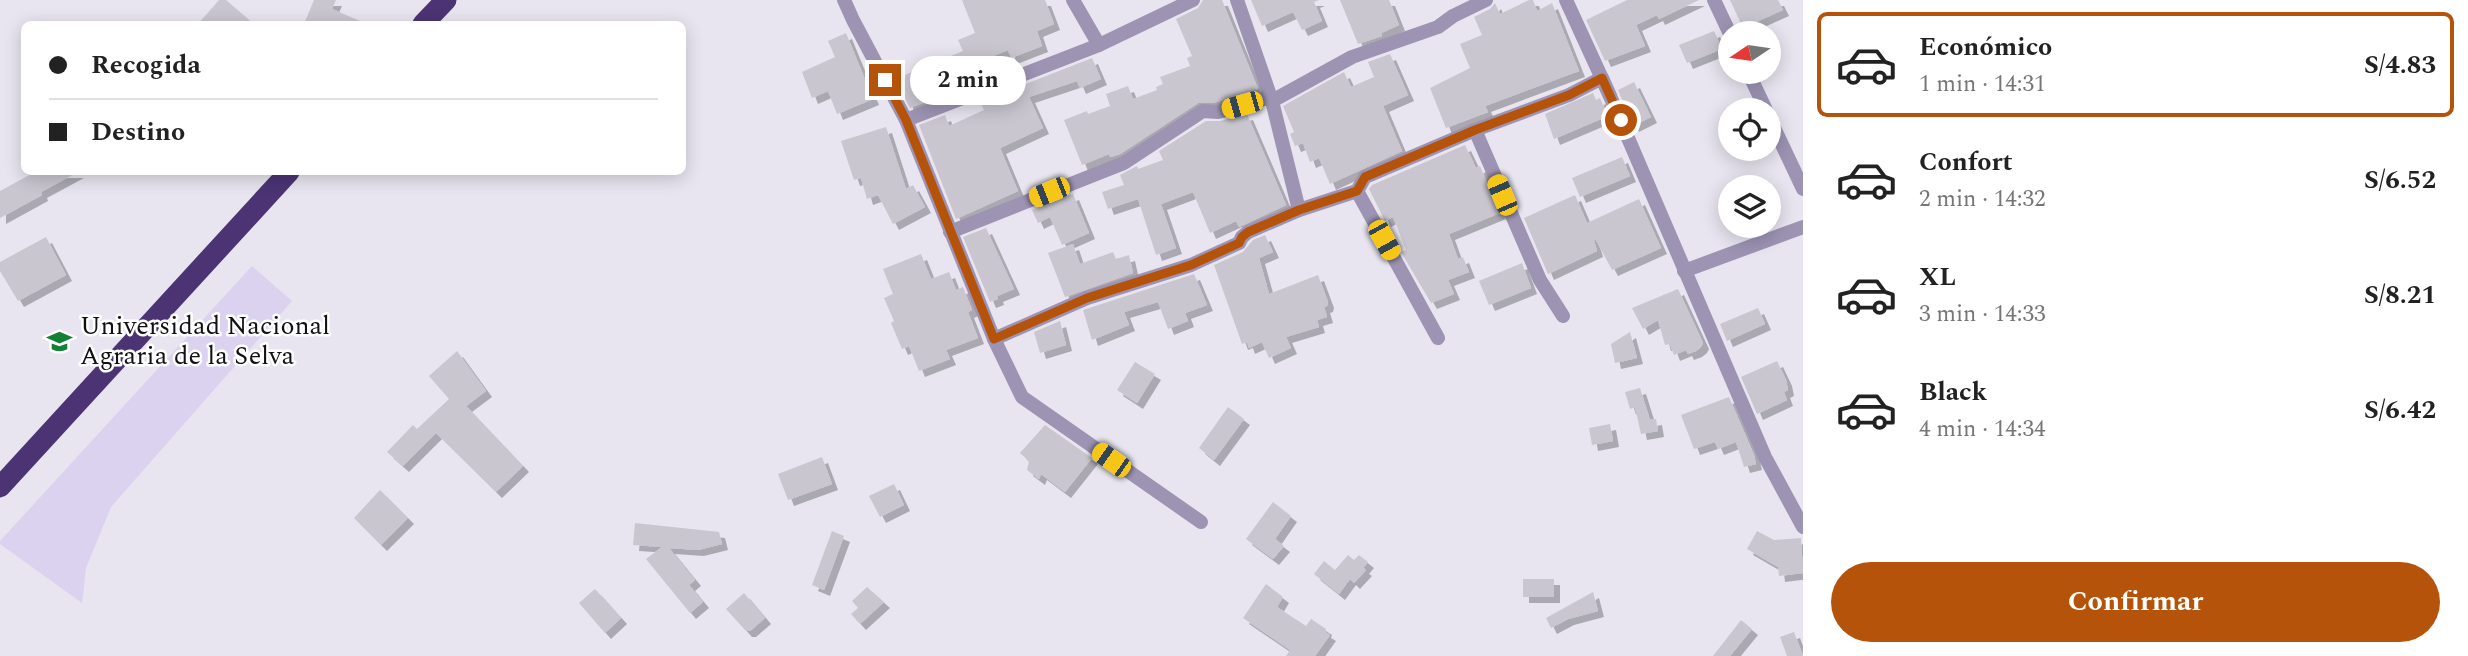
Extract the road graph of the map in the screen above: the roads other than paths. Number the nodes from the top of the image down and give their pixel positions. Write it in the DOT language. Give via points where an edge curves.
graph roads {
  1 [pos="446,0"];
  2 [pos="845,0"];
  3 [pos="1073,0"];
  4 [pos="1193,0"];
  5 [pos="1237,0"];
  6 [pos="1486,0"];
  7 [pos="1566,0"];
  8 [pos="1714,0"];
  9 [pos="426,21"];
  10 [pos="1724,21"];
  11 [pos="1099,45"];
  12 [pos="1602,78"];
  13 [pos="1272,101"];
  14 [pos="906,120"];
  15 [pos="1475,130"];
  16 [pos="1781,142"];
  17 [pos="286,175"];
  18 [pos="1803,189"];
  19 [pos="1357,191"];
  20 [pos="1299,210"];
  21 [pos="1803,227"];
  22 [pos="950,232"];
  23 [pos="1684,271"];
  24 [pos="1563,316"];
  25 [pos="1438,338"];
  26 [pos="994,339"];
  27 [pos="0,487"];
  28 [pos="1200,522"];
  29 [pos="1803,527"];
  1 -- 9 [label="highway"];
  2 -- 14 [label="street"];
  3 -- 11 [label="street"];
  4 -- 11 [label="street"];
  5 -- 13 [label="street"];
  6 -- 13 [label="street" via="1438,27 1352,57"];
  7 -- 12 [label="street"];
  8 -- 10 [label="street"];
  11 -- 14 [label="street"];
  12 -- 15 [label="street"];
  12 -- 23 [label="street"];
  13 -- 20 [label="street"];
  13 -- 22 [label="street" via="1267,98 1218,112 1203,111 1124,163"];
  14 -- 22 [label="street"];
  15 -- 19 [label="street" via="1365,177"];
  15 -- 24 [label="street" via="1535,270"];
  16 -- 18 [label="street"];
  17 -- 27 [label="highway"];
  19 -- 20 [label="street"];
  19 -- 25 [label="street"];
  20 -- 26 [label="street" via="1248,232 1239,243 1191,265 1087,298"];
  21 -- 23 [label="street"];
  22 -- 26 [label="street"];
  23 -- 29 [label="street" via="1765,457"];
  26 -- 28 [label="street" via="1022,397"];
}
